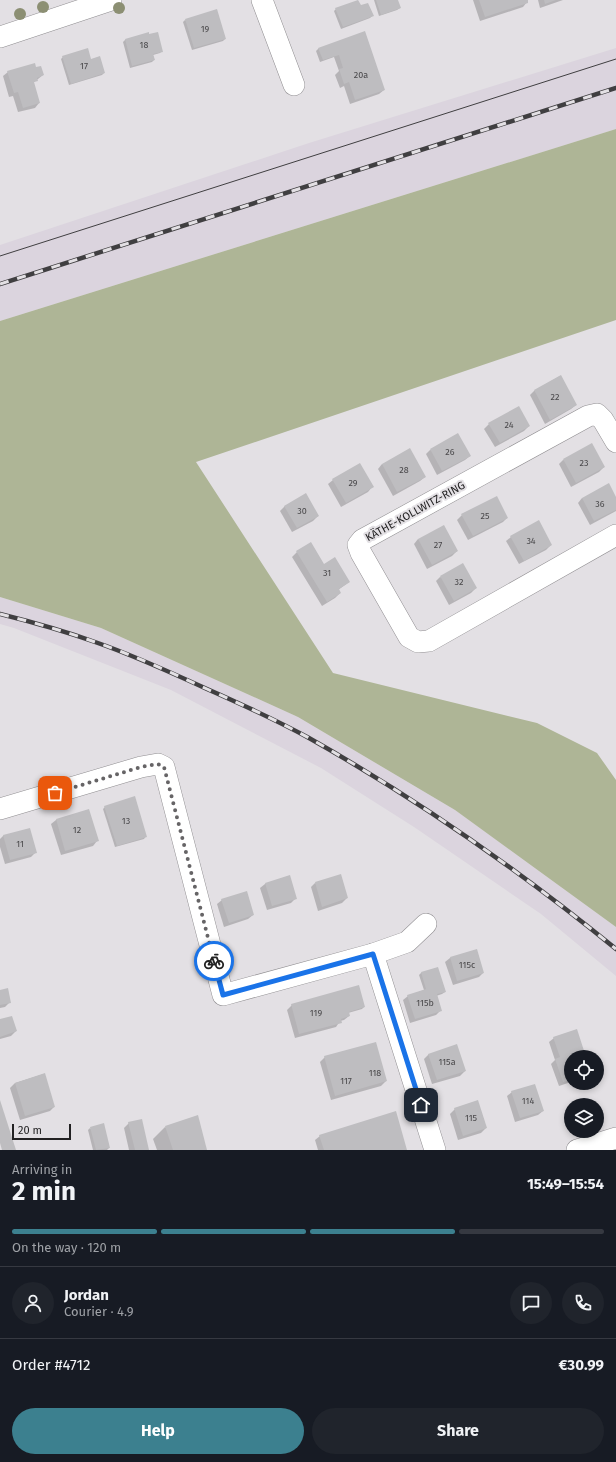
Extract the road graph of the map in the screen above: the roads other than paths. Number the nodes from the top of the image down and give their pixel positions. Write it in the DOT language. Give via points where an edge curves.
graph roads {
  1 [pos="111,0"];
  2 [pos="262,0"];
  3 [pos="0,37"];
  4 [pos="294,85"];
  5 [pos="616,442"];
  6 [pos="616,535"];
  7 [pos="0,810"];
  8 [pos="426,924"];
  9 [pos="373,954"];
  10 [pos="616,1138"];
  11 [pos="435,1150"];
  12 [pos="577,1150"];
  1 -- 3 [label="street"];
  2 -- 4 [label="street"];
  5 -- 6 [label="street, KÄTHE-KOLLWITZ-RING" via="597,414 588,416 362,540 358,545 409,637 418,642 429,641"];
  7 -- 9 [label="street" via="158,764 164,767 223,995"];
  8 -- 9 [label="street" via="407,942"];
  9 -- 11 [label="street"];
  10 -- 12 [label="street"];
}
